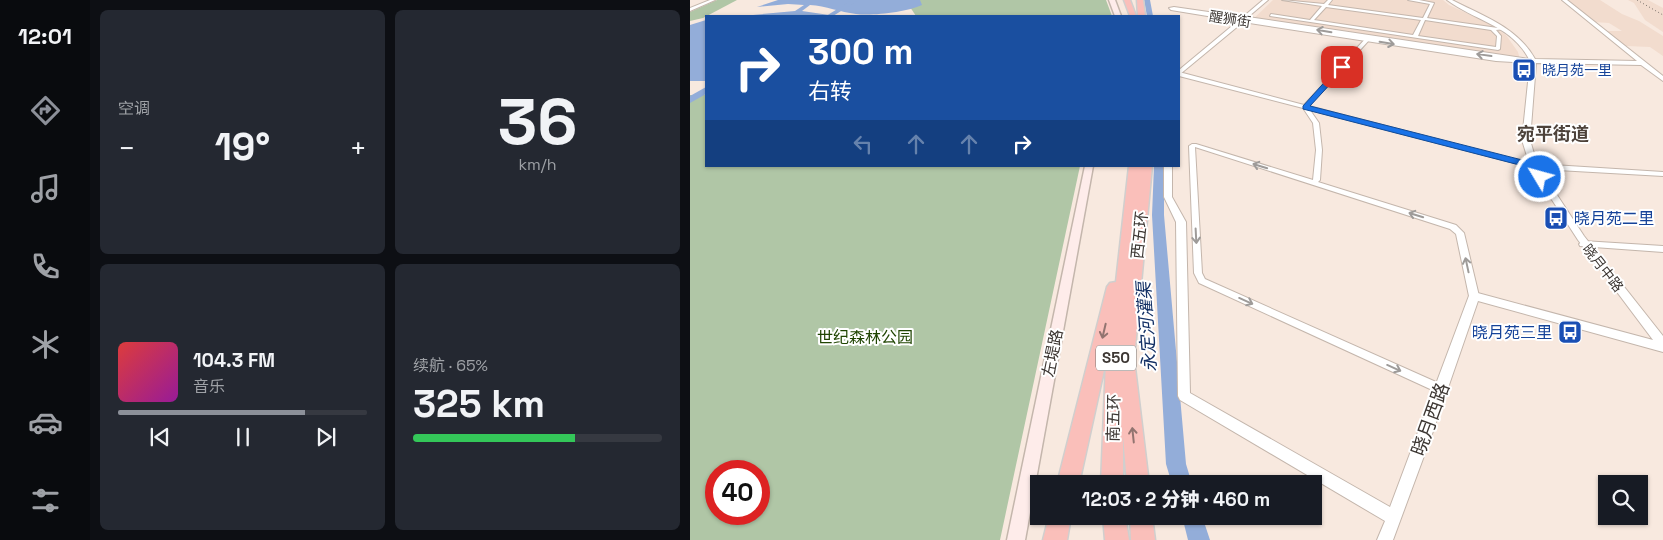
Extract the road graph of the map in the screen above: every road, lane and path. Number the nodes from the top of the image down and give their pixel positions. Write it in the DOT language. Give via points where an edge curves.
graph roads {
  1 [pos="713,0"];
  2 [pos="1112,0"];
  3 [pos="1127,0"];
  4 [pos="1132,0"];
  5 [pos="1140,0"];
  6 [pos="1266,0"];
  7 [pos="1284,0"];
  8 [pos="1330,0"];
  9 [pos="1410,0"];
  10 [pos="1449,0"];
  11 [pos="1564,0"];
  12 [pos="1325,6"];
  13 [pos="690,10"];
  14 [pos="1271,14"];
  15 [pos="1118,15"];
  16 [pos="1133,15"];
  17 [pos="1133,15"];
  18 [pos="1142,15"];
  19 [pos="1424,19"];
  20 [pos="1242,20"];
  21 [pos="1311,20"];
  22 [pos="1492,29"];
  23 [pos="1503,29"];
  24 [pos="1415,36"];
  25 [pos="1368,39"];
  26 [pos="1533,61"];
  27 [pos="1641,63"];
  28 [pos="1180,73"];
  29 [pos="1180,74"];
  30 [pos="1663,79"];
  31 [pos="1305,107"];
  32 [pos="1534,166"];
  33 [pos="1089,167"];
  34 [pos="1135,167"];
  35 [pos="1146,167"];
  36 [pos="1168,167"];
  37 [pos="1663,174"];
  38 [pos="1316,180"];
  39 [pos="1128,232"];
  40 [pos="1583,244"];
  41 [pos="1663,249"];
  42 [pos="1474,296"];
  43 [pos="1663,346"];
  44 [pos="1441,389"];
  45 [pos="1070,475"];
  46 [pos="1112,475"];
  47 [pos="1137,475"];
  48 [pos="1393,517"];
  49 [pos="1058,525"];
  50 [pos="1115,525"];
  51 [pos="1142,525"];
  52 [pos="1016,540"];
  53 [pos="1055,540"];
  54 [pos="1117,540"];
  55 [pos="1143,540"];
  56 [pos="1385,540"];
  1 -- 13 [label="street"];
  2 -- 15 [label="main road"];
  3 -- 16 [label="highway"];
  4 -- 17 [label="highway"];
  5 -- 18 [label="highway"];
  6 -- 20 [label="street"];
  7 -- 12 [label="street"];
  8 -- 12 [label="street"];
  9 -- 19 [label="street" via="1432,3"];
  10 -- 23 [label="street"];
  11 -- 27 [label="street"];
  12 -- 19 [label="street"];
  12 -- 21 [label="street"];
  14 -- 21 [label="street"];
  19 -- 22 [label="street"];
  19 -- 24 [label="street"];
  20 -- 20 [label="street, 醒狮街" via="1174,8 1171,9"];
  20 -- 25 [label="street, 醒狮街"];
  20 -- 28 [label="street"];
  21 -- 24 [label="street"];
  22 -- 23 [label="street"];
  22 -- 24 [label="street" via="1499,36 1498,49"];
  23 -- 26 [label="street" via="1526,47"];
  25 -- 26 [label="street, 醒狮街"];
  25 -- 31 [label="street"];
  26 -- 27 [label="street, 醒狮街"];
  26 -- 32 [label="street, 晓月中路" via="1526,140"];
  27 -- 30 [label="street"];
  29 -- 31 [label="street"];
  31 -- 32 [label="street"];
  31 -- 38 [label="street" via="1316,123 1319,150"];
  32 -- 37 [label="street"];
  32 -- 40 [label="street, 晓月中路"];
  33 -- 52 [label="main road, 左堤路"];
  34 -- 39 [label="highway, 西五环 / S50"];
  47 -- 35 [label="highway, 西五环 / S50, one-way" via="1126,359"];
  36 -- 48 [label="street" via="1168,197 1181,222 1184,396"];
  39 -- 45 [label="highway, one-way"];
  39 -- 46 [label="highway, 南五环 / S50" via="1114,372"];
  40 -- 41 [label="street"];
  40 -- 43 [label="street, 晓月中路"];
  42 -- 43 [label="street"];
  42 -- 44 [label="street, 晓月西路"];
  42 -- 44 [label="street, one-way" via="1460,233 1445,224 1194,145 1191,147 1198,273 1202,281"];
  44 -- 48 [label="street, 晓月西路"];
  48 -- 56 [label="street, 晓月西路"];
  49 -- 53 [label="highway"];
  50 -- 54 [label="highway"];
  51 -- 55 [label="highway"];
}
